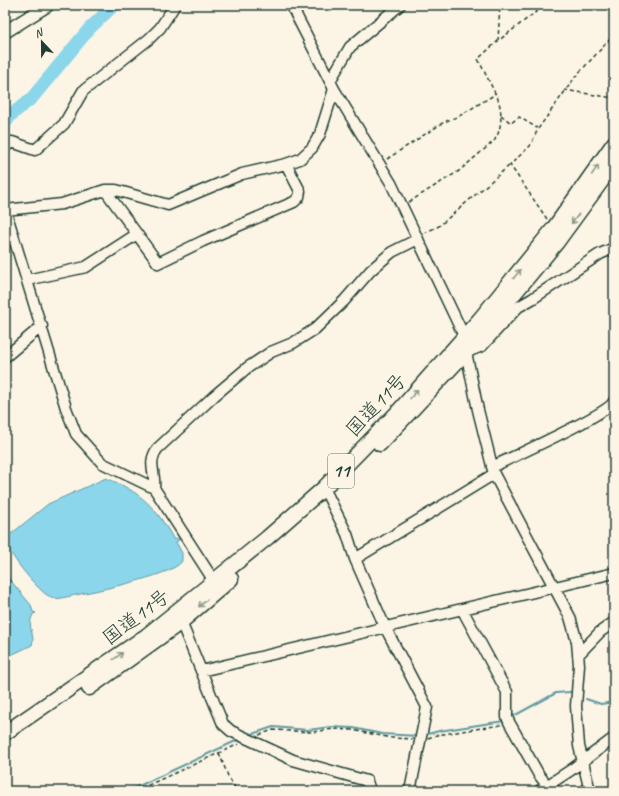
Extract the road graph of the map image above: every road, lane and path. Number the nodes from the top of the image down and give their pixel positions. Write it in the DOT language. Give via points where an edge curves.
graph roads {
  1 [pos="48,5"];
  2 [pos="175,5"];
  3 [pos="291,5"];
  4 [pos="400,5"];
  5 [pos="500,5"];
  6 [pos="545,5"];
  7 [pos="5,32"];
  8 [pos="614,35"];
  9 [pos="498,41"];
  10 [pos="332,85"];
  11 [pos="564,90"];
  12 [pos="495,93"];
  13 [pos="614,98"];
  14 [pos="501,115"];
  15 [pos="538,129"];
  16 [pos="614,143"];
  17 [pos="5,147"];
  18 [pos="379,163"];
  19 [pos="286,164"];
  20 [pos="614,164"];
  21 [pos="510,165"];
  22 [pos="105,190"];
  23 [pos="403,206"];
  24 [pos="5,209"];
  25 [pos="554,228"];
  26 [pos="13,234"];
  27 [pos="137,234"];
  28 [pos="418,237"];
  29 [pos="5,242"];
  30 [pos="614,248"];
  31 [pos="28,280"];
  32 [pos="42,326"];
  33 [pos="464,336"];
  34 [pos="466,352"];
  35 [pos="5,357"];
  36 [pos="614,401"];
  37 [pos="493,470"];
  38 [pos="154,488"];
  39 [pos="325,492"];
  40 [pos="355,559"];
  41 [pos="614,573"];
  42 [pos="214,581"];
  43 [pos="555,586"];
  44 [pos="462,609"];
  45 [pos="178,618"];
  46 [pos="614,622"];
  47 [pos="385,627"];
  48 [pos="578,655"];
  49 [pos="201,671"];
  50 [pos="508,720"];
  51 [pos="5,733"];
  52 [pos="422,736"];
  53 [pos="614,738"];
  54 [pos="245,739"];
  55 [pos="5,743"];
  56 [pos="219,753"];
  57 [pos="582,762"];
  58 [pos="141,788"];
  59 [pos="543,788"];
  60 [pos="135,791"];
  61 [pos="143,791"];
  62 [pos="237,791"];
  63 [pos="370,791"];
  64 [pos="410,791"];
  65 [pos="590,791"];
  1 -- 7 [label="main road"];
  2 -- 17 [label="street" via="160,28 83,91 64,124 35,150 12,142"];
  3 -- 10 [label="street"];
  4 -- 10 [label="street" via="350,47"];
  5 -- 9 [label="path"];
  6 -- 9 [label="path"];
  8 -- 11 [label="path"];
  9 -- 12 [label="path" via="478,59"];
  10 -- 18 [label="street"];
  10 -- 19 [label="street" via="320,134 312,148 300,159"];
  11 -- 13 [label="path"];
  11 -- 15 [label="path"];
  12 -- 14 [label="path"];
  12 -- 18 [label="path"];
  14 -- 15 [label="path" via="511,123 519,118"];
  14 -- 23 [label="path" via="498,136 491,145 459,171"];
  15 -- 21 [label="path" via="530,146"];
  25 -- 16 [label="highway, 国道11号 / 11, one-way"];
  18 -- 23 [label="street"];
  19 -- 22 [label="street" via="242,174 168,205 116,190"];
  19 -- 27 [label="street" via="300,191 294,202 158,262"];
  20 -- 34 [label="highway, 国道11号 / 11, one-way" via="557,242"];
  21 -- 25 [label="path"];
  21 -- 28 [label="path" via="439,226"];
  22 -- 24 [label="street" via="62,204"];
  22 -- 27 [label="street"];
  23 -- 28 [label="street"];
  24 -- 26 [label="street"];
  33 -- 25 [label="highway, 国道11号 / 11, one-way"];
  26 -- 29 [label="street"];
  26 -- 31 [label="street"];
  27 -- 31 [label="street" via="86,267"];
  28 -- 33 [label="street"];
  28 -- 38 [label="street" via="392,252 371,270 315,329 247,368 157,449 152,457"];
  30 -- 34 [label="street" via="600,254 518,307 482,346"];
  31 -- 32 [label="street"];
  32 -- 35 [label="street"];
  32 -- 38 [label="street" via="76,434 102,464"];
  33 -- 34 [label="street"];
  39 -- 33 [label="highway, 国道11号 / 11, one-way"];
  34 -- 37 [label="street"];
  34 -- 39 [label="highway, 国道11号 / 11" via="398,427"];
  36 -- 37 [label="street" via="608,408"];
  37 -- 40 [label="street"];
  37 -- 43 [label="street"];
  38 -- 42 [label="street"];
  39 -- 40 [label="street" via="348,534"];
  39 -- 42 [label="highway, 国道11号 / 11"];
  39 -- 45 [label="highway, 国道11号 / 11, one-way"];
  40 -- 47 [label="street"];
  41 -- 43 [label="street"];
  42 -- 45 [label="highway, 国道11号 / 11"];
  43 -- 44 [label="street"];
  43 -- 48 [label="street" via="570,617"];
  44 -- 47 [label="street"];
  44 -- 50 [label="street" via="507,692"];
  45 -- 49 [label="street"];
  51 -- 45 [label="highway, 国道11号 / 11, one-way"];
  45 -- 55 [label="highway, 国道11号 / 11" via="126,663"];
  46 -- 48 [label="street" via="600,632"];
  47 -- 49 [label="street"];
  47 -- 52 [label="street" via="425,700 427,707"];
  48 -- 57 [label="street" via="576,719"];
  49 -- 54 [label="street" via="223,724"];
  50 -- 52 [label="path" via="503,725"];
  50 -- 59 [label="street" via="539,775"];
  52 -- 54 [label="path" via="392,738 334,729 312,732 273,730"];
  52 -- 64 [label="street"];
  53 -- 57 [label="street"];
  54 -- 56 [label="path"];
  54 -- 63 [label="street" via="294,760 367,781"];
  56 -- 58 [label="path"];
  56 -- 62 [label="path"];
  57 -- 59 [label="street"];
  57 -- 65 [label="street"];
  58 -- 60 [label="path"];
  58 -- 61 [label="path"];
}
